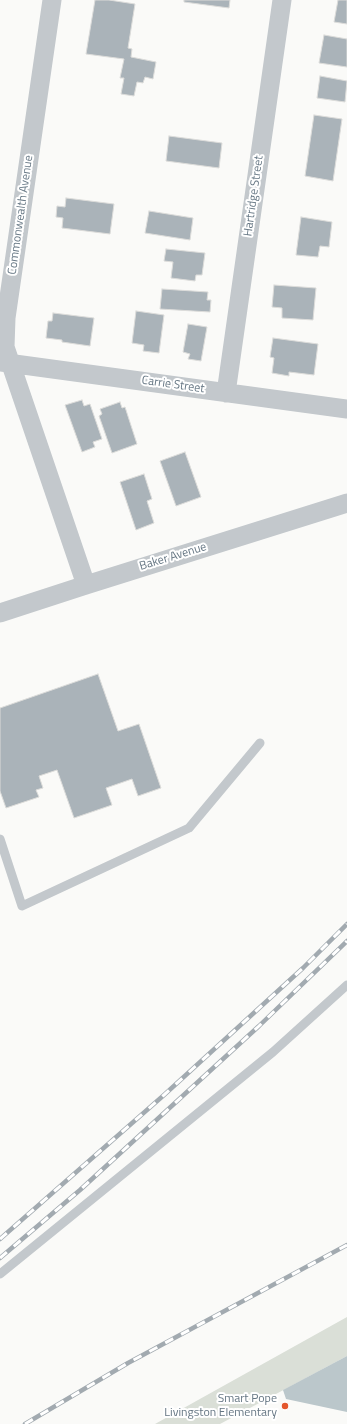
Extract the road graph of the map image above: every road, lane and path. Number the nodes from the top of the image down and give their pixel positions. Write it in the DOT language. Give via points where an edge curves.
graph roads {
  1 [pos="52,0"];
  2 [pos="282,0"];
  3 [pos="5,362"];
  4 [pos="226,393"];
  5 [pos="347,409"];
  6 [pos="347,503"];
  7 [pos="86,585"];
  8 [pos="0,613"];
  9 [pos="260,743"];
  10 [pos="0,839"];
  11 [pos="347,985"];
  12 [pos="0,1274"];
  1 -- 3 [label="street, Commonwealth Avenue" via="6,318"];
  2 -- 4 [label="street, Hartridge Street"];
  3 -- 4 [label="street, Carrie Street"];
  3 -- 7 [label="street, Commonwealth Avenue"];
  4 -- 5 [label="street, Carrie Street"];
  6 -- 7 [label="street, Baker Avenue"];
  7 -- 8 [label="street, Baker Avenue"];
  9 -- 10 [label="lane" via="189,828 22,906"];
  11 -- 12 [label="lane" via="273,1052"];
}
